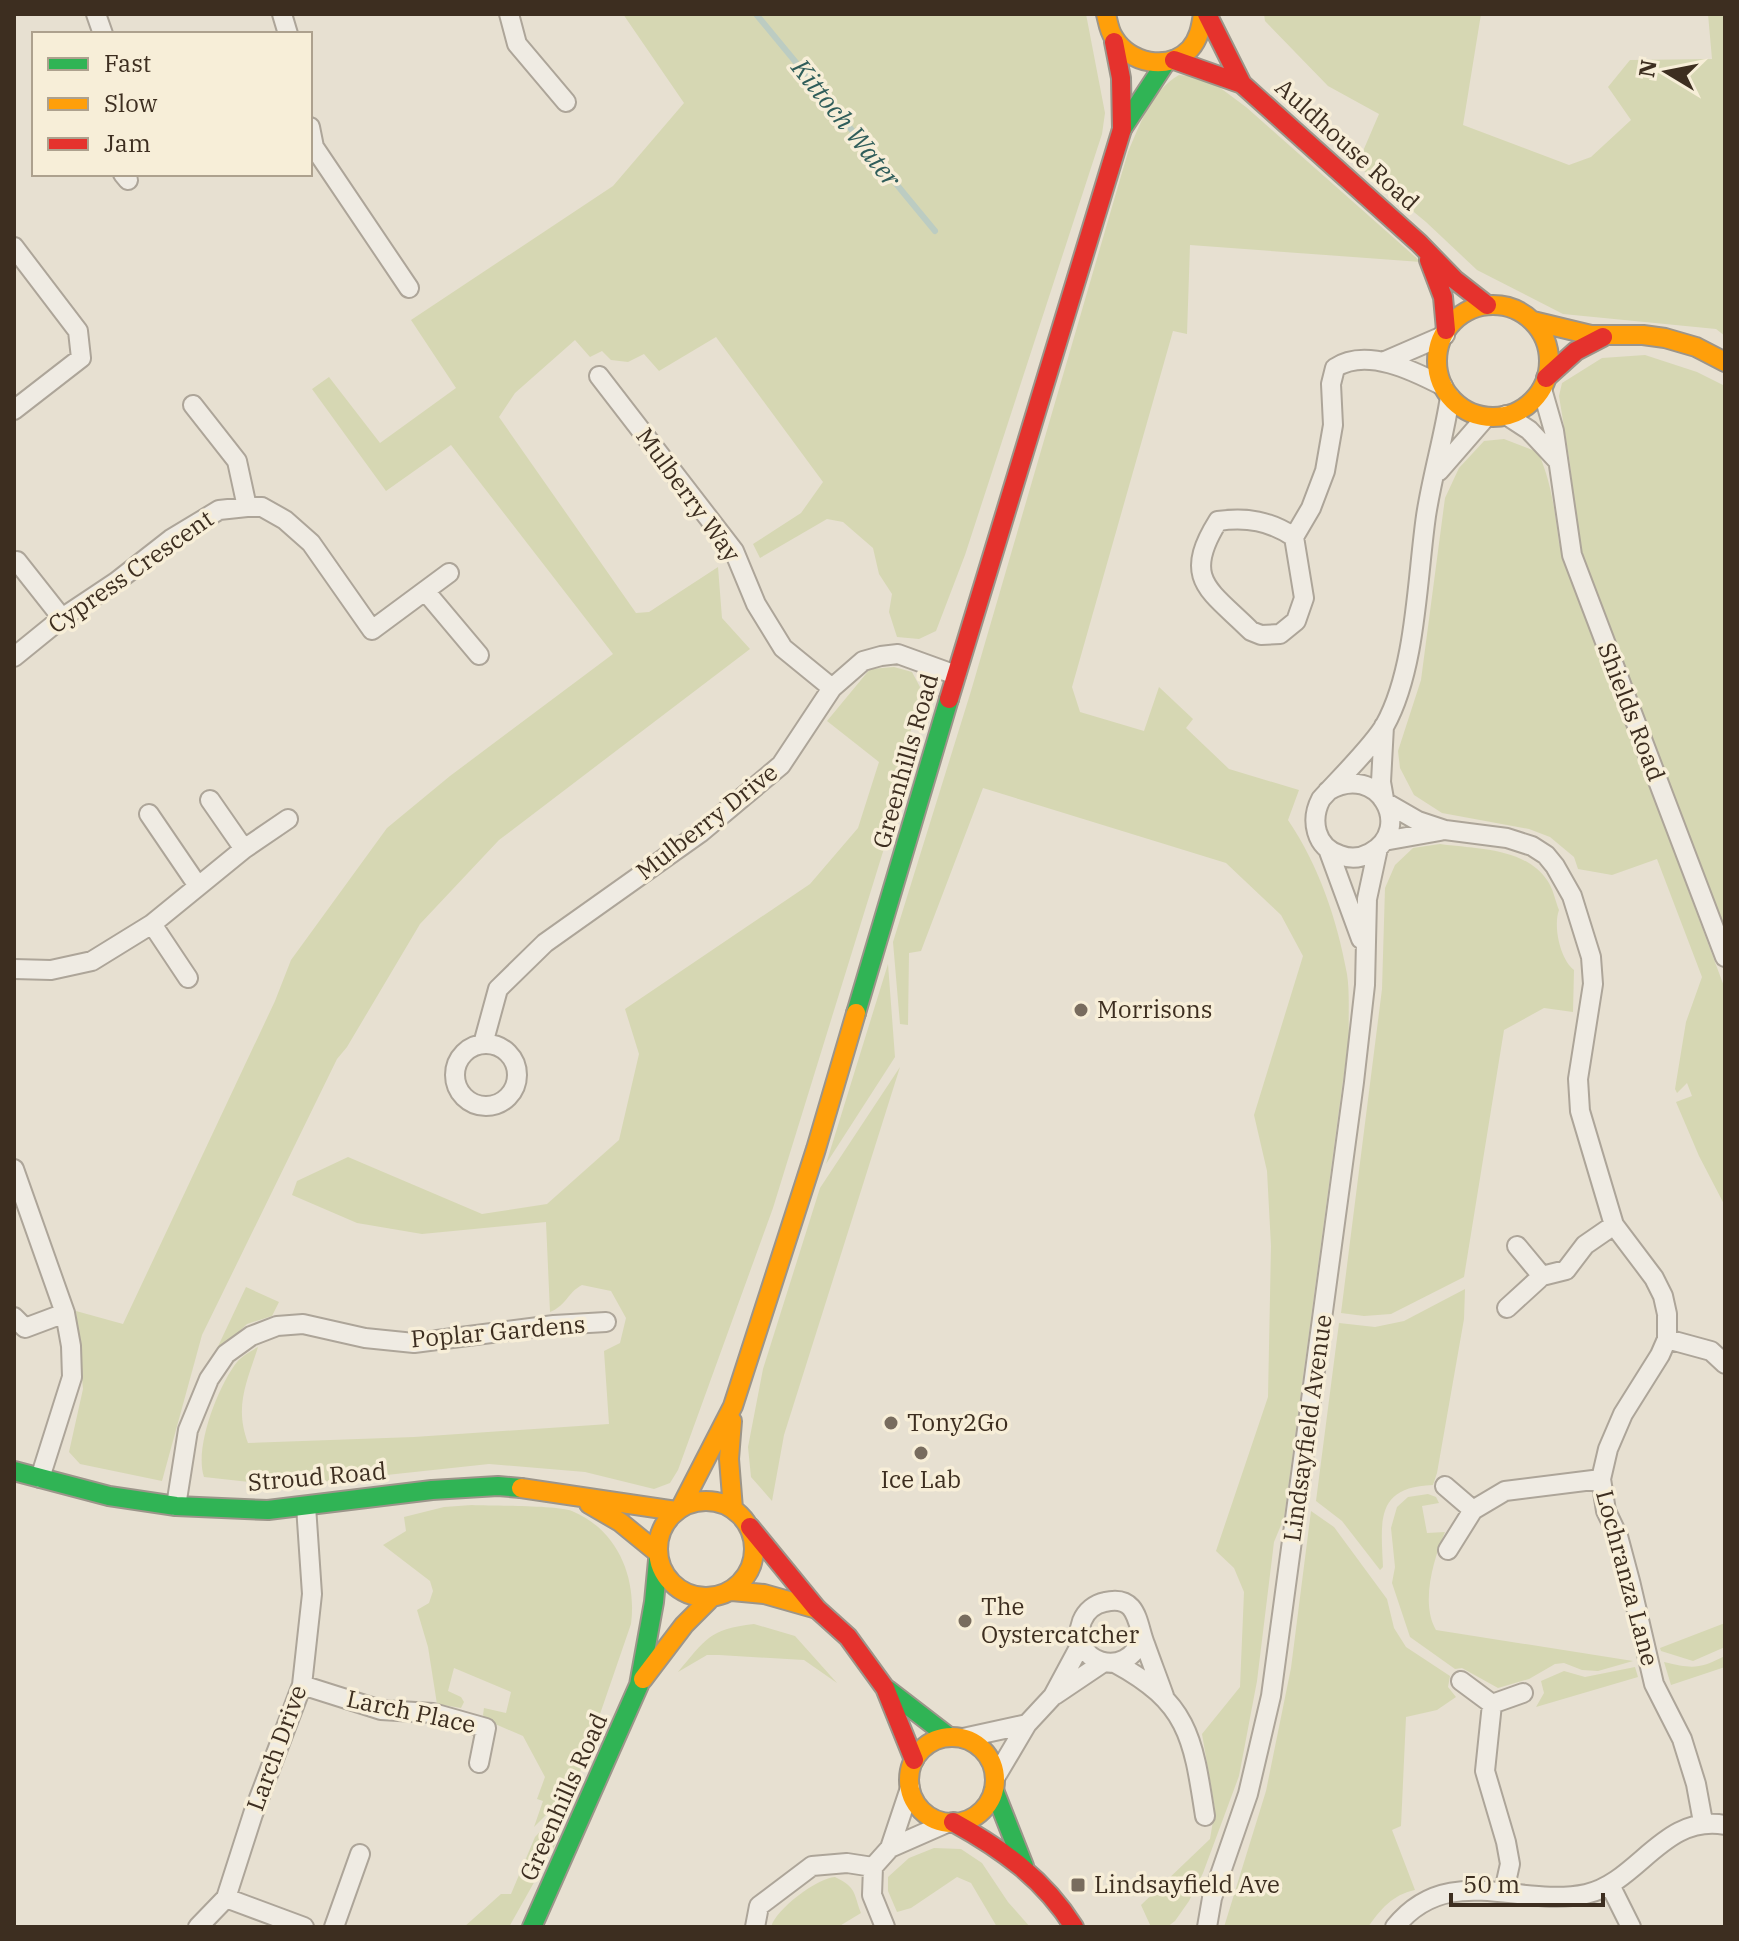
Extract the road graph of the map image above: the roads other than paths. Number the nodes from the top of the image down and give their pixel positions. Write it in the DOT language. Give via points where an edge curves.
graph roads {
  1 [pos="509,14"];
  2 [pos="1106,14"];
  3 [pos="1205,14"];
  4 [pos="1114,42"];
  5 [pos="1170,61"];
  6 [pos="1242,84"];
  7 [pos="566,102"];
  8 [pos="1122,129"];
  9 [pos="312,137"];
  10 [pos="1419,243"];
  11 [pos="14,247"];
  12 [pos="409,288"];
  13 [pos="1487,305"];
  14 [pos="1533,321"];
  15 [pos="1446,332"];
  16 [pos="1603,337"];
  17 [pos="1385,361"];
  18 [pos="1725,362"];
  19 [pos="599,376"];
  20 [pos="1544,383"];
  21 [pos="1447,391"];
  22 [pos="193,405"];
  23 [pos="14,410"];
  24 [pos="1506,415"];
  25 [pos="1486,417"];
  26 [pos="1558,461"];
  27 [pos="1435,477"];
  28 [pos="247,507"];
  29 [pos="1294,537"];
  30 [pos="14,564"];
  31 [pos="449,573"];
  32 [pos="426,592"];
  33 [pos="62,618"];
  34 [pos="479,655"];
  35 [pos="14,657"];
  36 [pos="956,675"];
  37 [pos="832,688"];
  38 [pos="1384,726"];
  39 [pos="1328,791"];
  40 [pos="210,800"];
  41 [pos="1384,800"];
  42 [pos="149,814"];
  43 [pos="288,819"];
  44 [pos="1445,830"];
  45 [pos="1381,845"];
  46 [pos="244,849"];
  47 [pos="1328,849"];
  48 [pos="198,886"];
  49 [pos="152,924"];
  50 [pos="1364,950"];
  51 [pos="1725,957"];
  52 [pos="14,969"];
  53 [pos="188,978"];
  54 [pos="483,1044"];
  55 [pos="14,1169"];
  56 [pos="1614,1225"];
  57 [pos="1517,1246"];
  58 [pos="1542,1276"];
  59 [pos="1507,1308"];
  60 [pos="65,1313"];
  61 [pos="14,1317"];
  62 [pos="606,1322"];
  63 [pos="1667,1339"];
  64 [pos="1725,1364"];
  65 [pos="733,1406"];
  66 [pos="14,1471"];
  67 [pos="40,1478"];
  68 [pos="1601,1479"];
  69 [pos="1445,1486"];
  70 [pos="580,1498"];
  71 [pos="176,1506"];
  72 [pos="306,1506"];
  73 [pos="679,1509"];
  74 [pos="733,1509"];
  75 [pos="1473,1510"];
  76 [pos="748,1525"];
  77 [pos="1448,1550"];
  78 [pos="658,1556"];
  79 [pos="732,1591"];
  80 [pos="712,1597"];
  81 [pos="817,1609"];
  82 [pos="1142,1637"];
  83 [pos="1082,1642"];
  84 [pos="1110,1663"];
  85 [pos="1461,1681"];
  86 [pos="302,1685"];
  87 [pos="639,1685"];
  88 [pos="885,1688"];
  89 [pos="1523,1693"];
  90 [pos="1053,1696"];
  91 [pos="1164,1696"];
  92 [pos="1492,1704"];
  93 [pos="1027,1724"];
  94 [pos="956,1738"];
  95 [pos="914,1760"];
  96 [pos="479,1763"];
  97 [pos="994,1784"];
  98 [pos="910,1788"];
  99 [pos="1205,1816"];
  100 [pos="950,1822"];
  101 [pos="1703,1822"];
  102 [pos="1725,1825"];
  103 [pos="890,1848"];
  104 [pos="360,1854"];
  105 [pos="1024,1866"];
  106 [pos="873,1867"];
  107 [pos="1610,1885"];
  108 [pos="1504,1891"];
  109 [pos="226,1898"];
  110 [pos="1212,1898"];
  111 [pos="1075,1924"];
  112 [pos="198,1927"];
  113 [pos="304,1927"];
  114 [pos="334,1927"];
  115 [pos="532,1927"];
  116 [pos="755,1927"];
  117 [pos="885,1927"];
  118 [pos="1192,1927"];
  119 [pos="1207,1927"];
  120 [pos="1395,1927"];
  121 [pos="1631,1927"];
  1 -- 7 [label="street" via="517,44"];
  2 -- 4 [label="street, Greenhills Road"];
  3 -- 5 [label="street, Greenhills Road" via="1188,51"];
  3 -- 6 [label="street, Auldhouse Road"];
  4 -- 5 [label="street, Auldhouse Road" via="1141,62"];
  4 -- 8 [label="street, Greenhills Road"];
  5 -- 6 [label="street, Auldhouse Road"];
  5 -- 8 [label="street, Greenhills Road"];
  6 -- 10 [label="street, Auldhouse Road"];
  8 -- 36 [label="street, Greenhills Road"];
  9 -- 12 [label="street"];
  10 -- 13 [label="street, Auldhouse Road"];
  10 -- 15 [label="street, Auldhouse Road" via="1443,297"];
  11 -- 23 [label="street" via="78,331 81,358"];
  13 -- 14 [label="street" via="1512,308"];
  13 -- 15 [label="street" via="1457,318"];
  14 -- 16 [label="street"];
  14 -- 20 [label="street" via="1549,353"];
  15 -- 17 [label="street"];
  15 -- 21 [label="street" via="1437,360"];
  16 -- 18 [label="street" via="1672,339"];
  16 -- 20 [label="street" via="1576,351"];
  17 -- 21 [label="street"];
  17 -- 29 [label="street" via="1335,368 1325,471"];
  19 -- 37 [label="street, Mulberry Way" via="734,551 756,604 783,648"];
  20 -- 24 [label="street" via="1530,404"];
  20 -- 26 [label="street, Shields Road"];
  21 -- 25 [label="street" via="1471,412"];
  21 -- 27 [label="street, Lindsayfield Avenue"];
  22 -- 28 [label="street" via="237,461"];
  24 -- 25 [label="street"];
  24 -- 26 [label="street" via="1529,430"];
  25 -- 27 [label="street, Lindsayfield Avenue"];
  26 -- 51 [label="street, Shields Road" via="1572,555"];
  27 -- 38 [label="street, Lindsayfield Avenue" via="1409,652"];
  28 -- 32 [label="street, Cypress Crescent" via="262,507 311,543 372,630"];
  28 -- 33 [label="street, Cypress Crescent" via="219,510"];
  29 -- 29 [label="street" via="1277,526 1242,518 1218,521 1207,539 1199,566 1206,586 1261,635 1280,634 1296,621 1304,598"];
  30 -- 33 [label="street" via="17,561"];
  31 -- 32 [label="street, Cypress Crescent"];
  32 -- 34 [label="street"];
  33 -- 35 [label="street, Cypress Crescent"];
  36 -- 37 [label="street, Mulberry Drive" via="898,654 863,661"];
  36 -- 65 [label="street, Greenhills Road" via="816,1149"];
  37 -- 54 [label="street, Mulberry Drive" via="781,765 700,833 545,943 498,989"];
  38 -- 39 [label="street, Lindsayfield Avenue"];
  38 -- 41 [label="street, Lindsayfield Avenue"];
  39 -- 41 [label="street" via="1358,782"];
  39 -- 47 [label="street, Lindsayfield Avenue" via="1315,820"];
  40 -- 46 [label="street"];
  41 -- 44 [label="street"];
  41 -- 45 [label="street, Lindsayfield Avenue" via="1390,824"];
  42 -- 48 [label="street"];
  43 -- 46 [label="street"];
  44 -- 45 [label="street"];
  44 -- 56 [label="street" via="1532,846 1555,866 1572,896 1591,957 1593,984 1578,1079 1580,1111"];
  45 -- 47 [label="street" via="1348,858"];
  45 -- 50 [label="street, Lindsayfield Avenue" via="1367,899"];
  46 -- 48 [label="street"];
  47 -- 50 [label="street, Lindsayfield Avenue"];
  48 -- 49 [label="street"];
  49 -- 52 [label="street" via="92,961 49,970"];
  49 -- 53 [label="street"];
  50 -- 110 [label="street, Lindsayfield Avenue" via="1354,1082 1271,1696 1248,1794"];
  55 -- 60 [label="street"];
  56 -- 58 [label="street" via="1585,1245 1566,1270"];
  56 -- 63 [label="street" via="1663,1296"];
  57 -- 58 [label="street"];
  58 -- 59 [label="street"];
  60 -- 61 [label="street" via="25,1328"];
  60 -- 67 [label="street" via="72,1377"];
  62 -- 71 [label="street, Poplar Gardens" via="414,1343 303,1324 251,1336 226,1354 209,1379 188,1430"];
  63 -- 64 [label="street" via="1711,1351"];
  63 -- 68 [label="street, Lochranza Lane" via="1623,1414"];
  65 -- 73 [label="street, Greenhills Road"];
  65 -- 74 [label="street, Greenhills Road"];
  66 -- 67 [label="street, Stroud Road"];
  67 -- 71 [label="street, Stroud Road"];
  68 -- 75 [label="street" via="1505,1491"];
  68 -- 101 [label="street, Lochranza Lane" via="1654,1684 1682,1739"];
  69 -- 75 [label="street"];
  70 -- 72 [label="street, Stroud Road" via="498,1486"];
  70 -- 73 [label="street, Stroud Road"];
  70 -- 78 [label="street, Stroud Road" via="620,1522"];
  71 -- 72 [label="street, Stroud Road"];
  72 -- 86 [label="street, Larch Drive" via="312,1594"];
  73 -- 74 [label="street" via="697,1501"];
  73 -- 78 [label="street" via="661,1531"];
  74 -- 76 [label="street"];
  75 -- 77 [label="street"];
  76 -- 79 [label="street" via="752,1566"];
  76 -- 81 [label="street"];
  78 -- 80 [label="street" via="673,1586 686,1594"];
  78 -- 87 [label="street, Greenhills Road"];
  79 -- 80 [label="street"];
  79 -- 81 [label="street"];
  80 -- 87 [label="street, Greenhills Road"];
  81 -- 88 [label="street" via="848,1637"];
  82 -- 83 [label="street" via="1132,1609 1113,1601 1086,1613"];
  82 -- 84 [label="street" via="1133,1654"];
  82 -- 91 [label="street"];
  83 -- 84 [label="street" via="1090,1655"];
  83 -- 90 [label="street"];
  84 -- 90 [label="street"];
  84 -- 91 [label="street" via="1143,1678"];
  85 -- 92 [label="street"];
  86 -- 96 [label="street, Larch Place" via="381,1710 433,1713 486,1728"];
  86 -- 109 [label="street, Larch Drive"];
  87 -- 115 [label="street, Greenhills Road"];
  88 -- 94 [label="street"];
  88 -- 95 [label="street"];
  89 -- 92 [label="street"];
  90 -- 93 [label="street"];
  91 -- 99 [label="street" via="1193,1746"];
  92 -- 108 [label="street" via="1485,1771 1510,1864"];
  93 -- 94 [label="street"];
  93 -- 97 [label="street"];
  94 -- 95 [label="street" via="935,1741"];
  94 -- 97 [label="street" via="987,1755"];
  95 -- 98 [label="street"];
  97 -- 100 [label="street" via="981,1811"];
  97 -- 105 [label="street"];
  98 -- 100 [label="street" via="924,1813"];
  98 -- 103 [label="street"];
  100 -- 103 [label="street"];
  100 -- 105 [label="street"];
  101 -- 102 [label="street"];
  101 -- 107 [label="street" via="1646,1853"];
  103 -- 106 [label="street"];
  104 -- 114 [label="street"];
  105 -- 111 [label="street"];
  106 -- 116 [label="street" via="812,1866 759,1906"];
  106 -- 117 [label="street" via="872,1895"];
  107 -- 108 [label="street" via="1557,1897"];
  107 -- 121 [label="street"];
  108 -- 120 [label="street" via="1447,1893 1425,1901"];
  109 -- 112 [label="street, Larch Drive"];
  109 -- 113 [label="street"];
  110 -- 118 [label="street, Lindsayfield Avenue"];
  110 -- 119 [label="street, Lindsayfield Avenue"];
}
